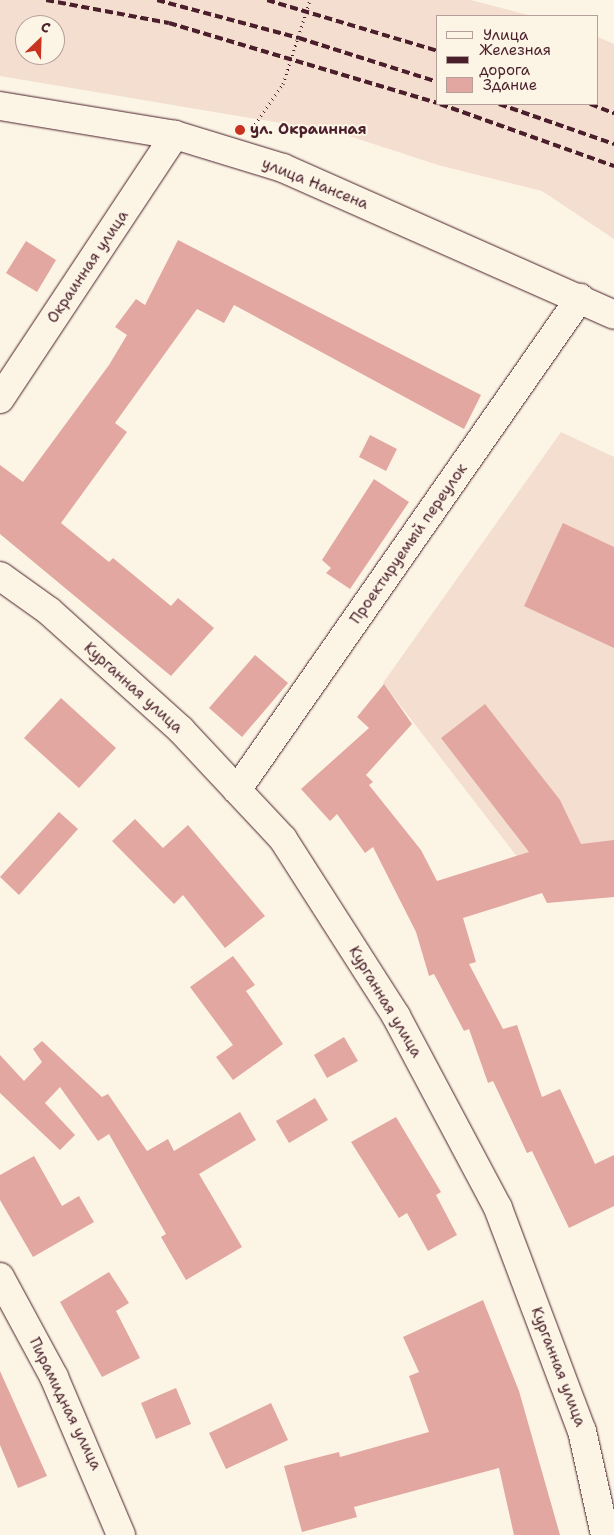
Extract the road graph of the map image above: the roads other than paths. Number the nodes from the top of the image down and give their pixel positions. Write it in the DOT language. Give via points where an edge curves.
graph roads {
  1 [pos="0,106"];
  2 [pos="175,135"];
  3 [pos="580,298"];
  4 [pos="614,315"];
  5 [pos="0,399"];
  6 [pos="0,576"];
  7 [pos="237,790"];
  8 [pos="0,1277"];
  9 [pos="121,1535"];
  10 [pos="605,1535"];
  1 -- 2 [label="street, улица Нансена"];
  2 -- 3 [label="street, улица Нансена" via="284,168"];
  2 -- 5 [label="street, Окраинная улица"];
  3 -- 4 [label="street, улица Нансена"];
  3 -- 7 [label="street, Проектируемый переулок"];
  6 -- 7 [label="street, Курганная улица" via="93,651 181,730"];
  7 -- 10 [label="street, Курганная улица" via="283,839 396,1016 498,1208 582,1431"];
  8 -- 9 [label="street, Пирамидная улица" via="54,1377"];
}
